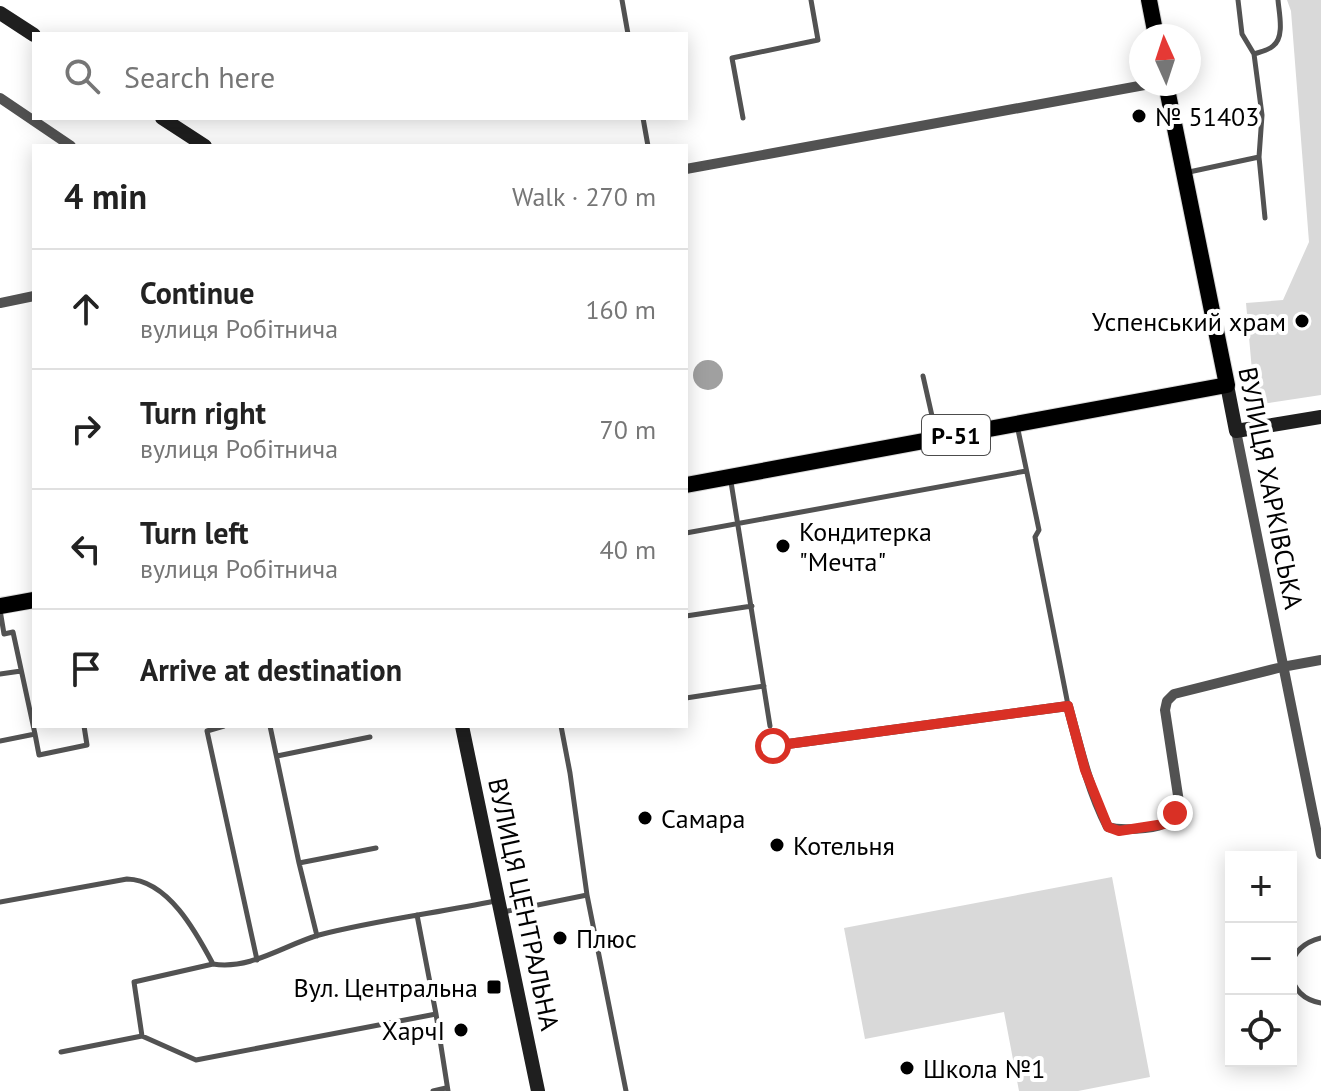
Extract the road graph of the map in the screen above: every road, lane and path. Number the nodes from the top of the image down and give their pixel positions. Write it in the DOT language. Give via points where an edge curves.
graph roads {
  1 [pos="622,0"];
  2 [pos="811,0"];
  3 [pos="1149,0"];
  4 [pos="1238,0"];
  5 [pos="1278,0"];
  6 [pos="0,13"];
  7 [pos="1154,24"];
  8 [pos="628,32"];
  9 [pos="32,34"];
  10 [pos="1254,54"];
  11 [pos="1129,88"];
  12 [pos="1168,96"];
  13 [pos="0,98"];
  14 [pos="743,118"];
  15 [pos="32,120"];
  16 [pos="33,120"];
  17 [pos="165,120"];
  18 [pos="643,120"];
  19 [pos="68,144"];
  20 [pos="202,144"];
  21 [pos="648,144"];
  22 [pos="1259,157"];
  23 [pos="688,169"];
  24 [pos="1184,173"];
  25 [pos="1265,218"];
  26 [pos="32,296"];
  27 [pos="0,303"];
  28 [pos="923,376"];
  29 [pos="1227,385"];
  30 [pos="1321,417"];
  31 [pos="1016,424"];
  32 [pos="1236,431"];
  33 [pos="937,439"];
  34 [pos="1026,471"];
  35 [pos="731,477"];
  36 [pos="688,485"];
  37 [pos="737,524"];
  38 [pos="688,533"];
  39 [pos="32,600"];
  40 [pos="752,606"];
  41 [pos="0,608"];
  42 [pos="688,616"];
  43 [pos="1321,660"];
  44 [pos="1282,667"];
  45 [pos="21,671"];
  46 [pos="0,674"];
  47 [pos="764,686"];
  48 [pos="688,698"];
  49 [pos="1068,706"];
  50 [pos="32,720"];
  51 [pos="770,726"];
  52 [pos="34,728"];
  53 [pos="84,728"];
  54 [pos="217,728"];
  55 [pos="270,728"];
  56 [pos="462,728"];
  57 [pos="561,728"];
  58 [pos="35,734"];
  59 [pos="370,737"];
  60 [pos="0,741"];
  61 [pos="773,746"];
  62 [pos="277,756"];
  63 [pos="376,848"];
  64 [pos="1321,854"];
  65 [pos="299,863"];
  66 [pos="587,895"];
  67 [pos="0,902"];
  68 [pos="501,906"];
  69 [pos="417,915"];
  70 [pos="317,936"];
  71 [pos="1321,938"];
  72 [pos="1297,951"];
  73 [pos="257,960"];
  74 [pos="213,964"];
  75 [pos="1297,990"];
  76 [pos="1321,1003"];
  77 [pos="436,1014"];
  78 [pos="142,1036"];
  79 [pos="61,1052"];
  80 [pos="447,1090"];
  81 [pos="433,1091"];
  82 [pos="538,1091"];
  83 [pos="626,1091"];
  1 -- 8 [label="lane"];
  2 -- 14 [label="lane" via="818,40 732,58"];
  3 -- 7 [label="main road"];
  4 -- 10 [label="lane" via="1242,34"];
  5 -- 10 [label="lane" via="1279,37 1272,48"];
  6 -- 9 [label="street"];
  10 -- 22 [label="lane" via="1262,115"];
  11 -- 23 [label="street"];
  12 -- 24 [label="main road, ВУЛИЦЯ ХАРКІВСЬКА"];
  13 -- 15 [label="street"];
  16 -- 19 [label="street"];
  17 -- 20 [label="street"];
  18 -- 21 [label="lane"];
  22 -- 24 [label="lane"];
  22 -- 25 [label="lane"];
  24 -- 29 [label="main road, ВУЛИЦЯ ХАРКІВСЬКА"];
  26 -- 27 [label="street"];
  28 -- 33 [label="lane"];
  29 -- 31 [label="main road, Р-51"];
  29 -- 32 [label="street, ВУЛИЦЯ ХАРКІВСЬКА"];
  30 -- 32 [label="street"];
  31 -- 33 [label="main road, Р-51"];
  31 -- 34 [label="lane"];
  32 -- 44 [label="street, ВУЛИЦЯ ХАРКІВСЬКА"];
  33 -- 35 [label="main road, Р-51"];
  34 -- 37 [label="lane"];
  34 -- 49 [label="lane"];
  35 -- 36 [label="main road, Р-51"];
  35 -- 37 [label="lane"];
  37 -- 38 [label="lane"];
  37 -- 40 [label="lane"];
  39 -- 41 [label="main road"];
  40 -- 42 [label="lane"];
  40 -- 47 [label="lane"];
  41 -- 45 [label="lane" via="4,634 13,632"];
  43 -- 44 [label="street"];
  44 -- 49 [label="street" via="1174,694 1167,701 1179,802 1164,824 1119,831 1108,827"];
  44 -- 64 [label="street, ВУЛИЦЯ ХАРКІВСЬКА"];
  45 -- 46 [label="lane"];
  45 -- 50 [label="lane"];
  47 -- 48 [label="lane"];
  47 -- 51 [label="lane"];
  49 -- 61 [label="street"];
  52 -- 58 [label="lane"];
  53 -- 58 [label="lane" via="87,745 39,755"];
  54 -- 73 [label="lane" via="207,731"];
  55 -- 62 [label="lane"];
  56 -- 68 [label="street, ВУЛИЦЯ ЦЕНТРАЛЬНА"];
  57 -- 66 [label="lane"];
  58 -- 60 [label="lane"];
  59 -- 62 [label="lane"];
  62 -- 65 [label="lane"];
  63 -- 65 [label="lane"];
  65 -- 70 [label="lane"];
  66 -- 68 [label="lane"];
  66 -- 83 [label="lane"];
  67 -- 74 [label="lane" via="138,879 151,884 192,926"];
  68 -- 69 [label="lane"];
  68 -- 82 [label="street, ВУЛИЦЯ ЦЕНТРАЛЬНА"];
  69 -- 70 [label="lane"];
  69 -- 77 [label="lane"];
  70 -- 73 [label="lane"];
  71 -- 72 [label="lane"];
  73 -- 74 [label="lane"];
  74 -- 78 [label="lane" via="134,982"];
  75 -- 76 [label="lane"];
  77 -- 78 [label="lane" via="196,1060"];
  77 -- 80 [label="lane"];
  78 -- 79 [label="lane"];
  80 -- 81 [label="lane"];
}
